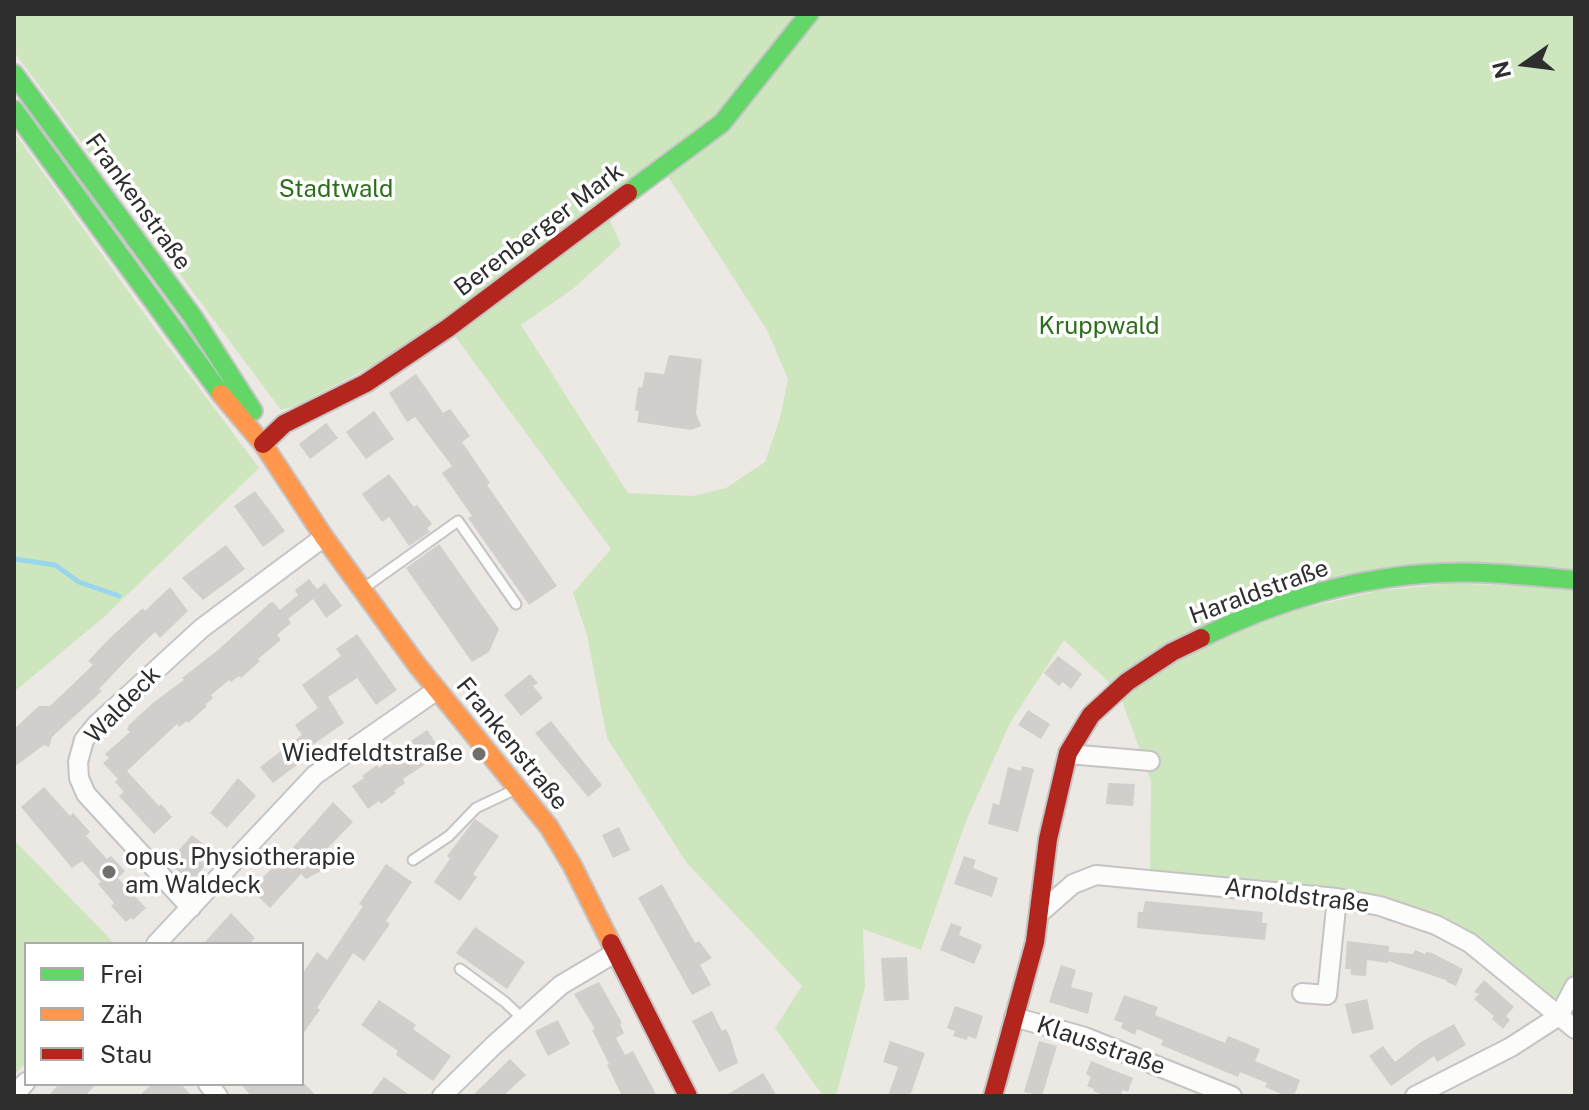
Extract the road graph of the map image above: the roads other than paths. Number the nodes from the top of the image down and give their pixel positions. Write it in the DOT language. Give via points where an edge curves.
graph roads {
  1 [pos="809,14"];
  2 [pos="14,74"];
  3 [pos="14,110"];
  4 [pos="263,444"];
  5 [pos="324,537"];
  6 [pos="1575,580"];
  7 [pos="362,589"];
  8 [pos="516,604"];
  9 [pos="437,690"];
  10 [pos="1068,754"];
  11 [pos="1150,761"];
  12 [pos="519,787"];
  13 [pos="413,860"];
  14 [pos="1337,898"];
  15 [pos="191,908"];
  16 [pos="1041,912"];
  17 [pos="158,942"];
  18 [pos="615,953"];
  19 [pos="460,969"];
  20 [pos="1575,986"];
  21 [pos="1302,993"];
  22 [pos="1559,1016"];
  23 [pos="1014,1017"];
  24 [pos="523,1019"];
  25 [pos="1575,1029"];
  26 [pos="442,1096"];
  27 [pos="688,1096"];
  28 [pos="993,1096"];
  29 [pos="1232,1096"];
  30 [pos="1415,1096"];
  1 -- 4 [label="main road, Berenberger Mark" via="722,123 448,328 366,383 284,424"];
  2 -- 4 [label="main road, Frankenstraße" via="217,352 260,422"];
  3 -- 4 [label="main road, Frankenstraße"];
  4 -- 5 [label="main road, Frankenstraße"];
  5 -- 7 [label="main road, Frankenstraße"];
  5 -- 15 [label="street, Waldeck" via="202,628 96,725 81,747 79,778 86,794"];
  6 -- 10 [label="main road, Haraldstraße" via="1424,574 1347,586 1252,616 1177,648 1113,691 1089,717"];
  7 -- 8 [label="lane" via="458,521"];
  7 -- 9 [label="main road, Frankenstraße"];
  9 -- 12 [label="main road, Frankenstraße"];
  9 -- 15 [label="street" via="315,775"];
  10 -- 11 [label="street"];
  10 -- 16 [label="main road, Haraldstraße" via="1047,850"];
  12 -- 13 [label="lane" via="476,808 449,836"];
  12 -- 18 [label="main road, Frankenstraße" via="572,865"];
  14 -- 16 [label="street, Arnoldstraße" via="1096,875 1073,884"];
  14 -- 21 [label="street" via="1327,995"];
  14 -- 22 [label="street, Arnoldstraße" via="1380,906 1454,933"];
  15 -- 17 [label="street"];
  16 -- 23 [label="main road, Haraldstraße"];
  18 -- 24 [label="street" via="561,985"];
  18 -- 27 [label="main road, Frankenstraße"];
  19 -- 24 [label="lane"];
  20 -- 22 [label="street"];
  22 -- 25 [label="street, Arnoldstraße"];
  22 -- 30 [label="street"];
  23 -- 28 [label="main road, Haraldstraße"];
  23 -- 29 [label="street, Klausstraße" via="1085,1037"];
  24 -- 26 [label="street"];
}
